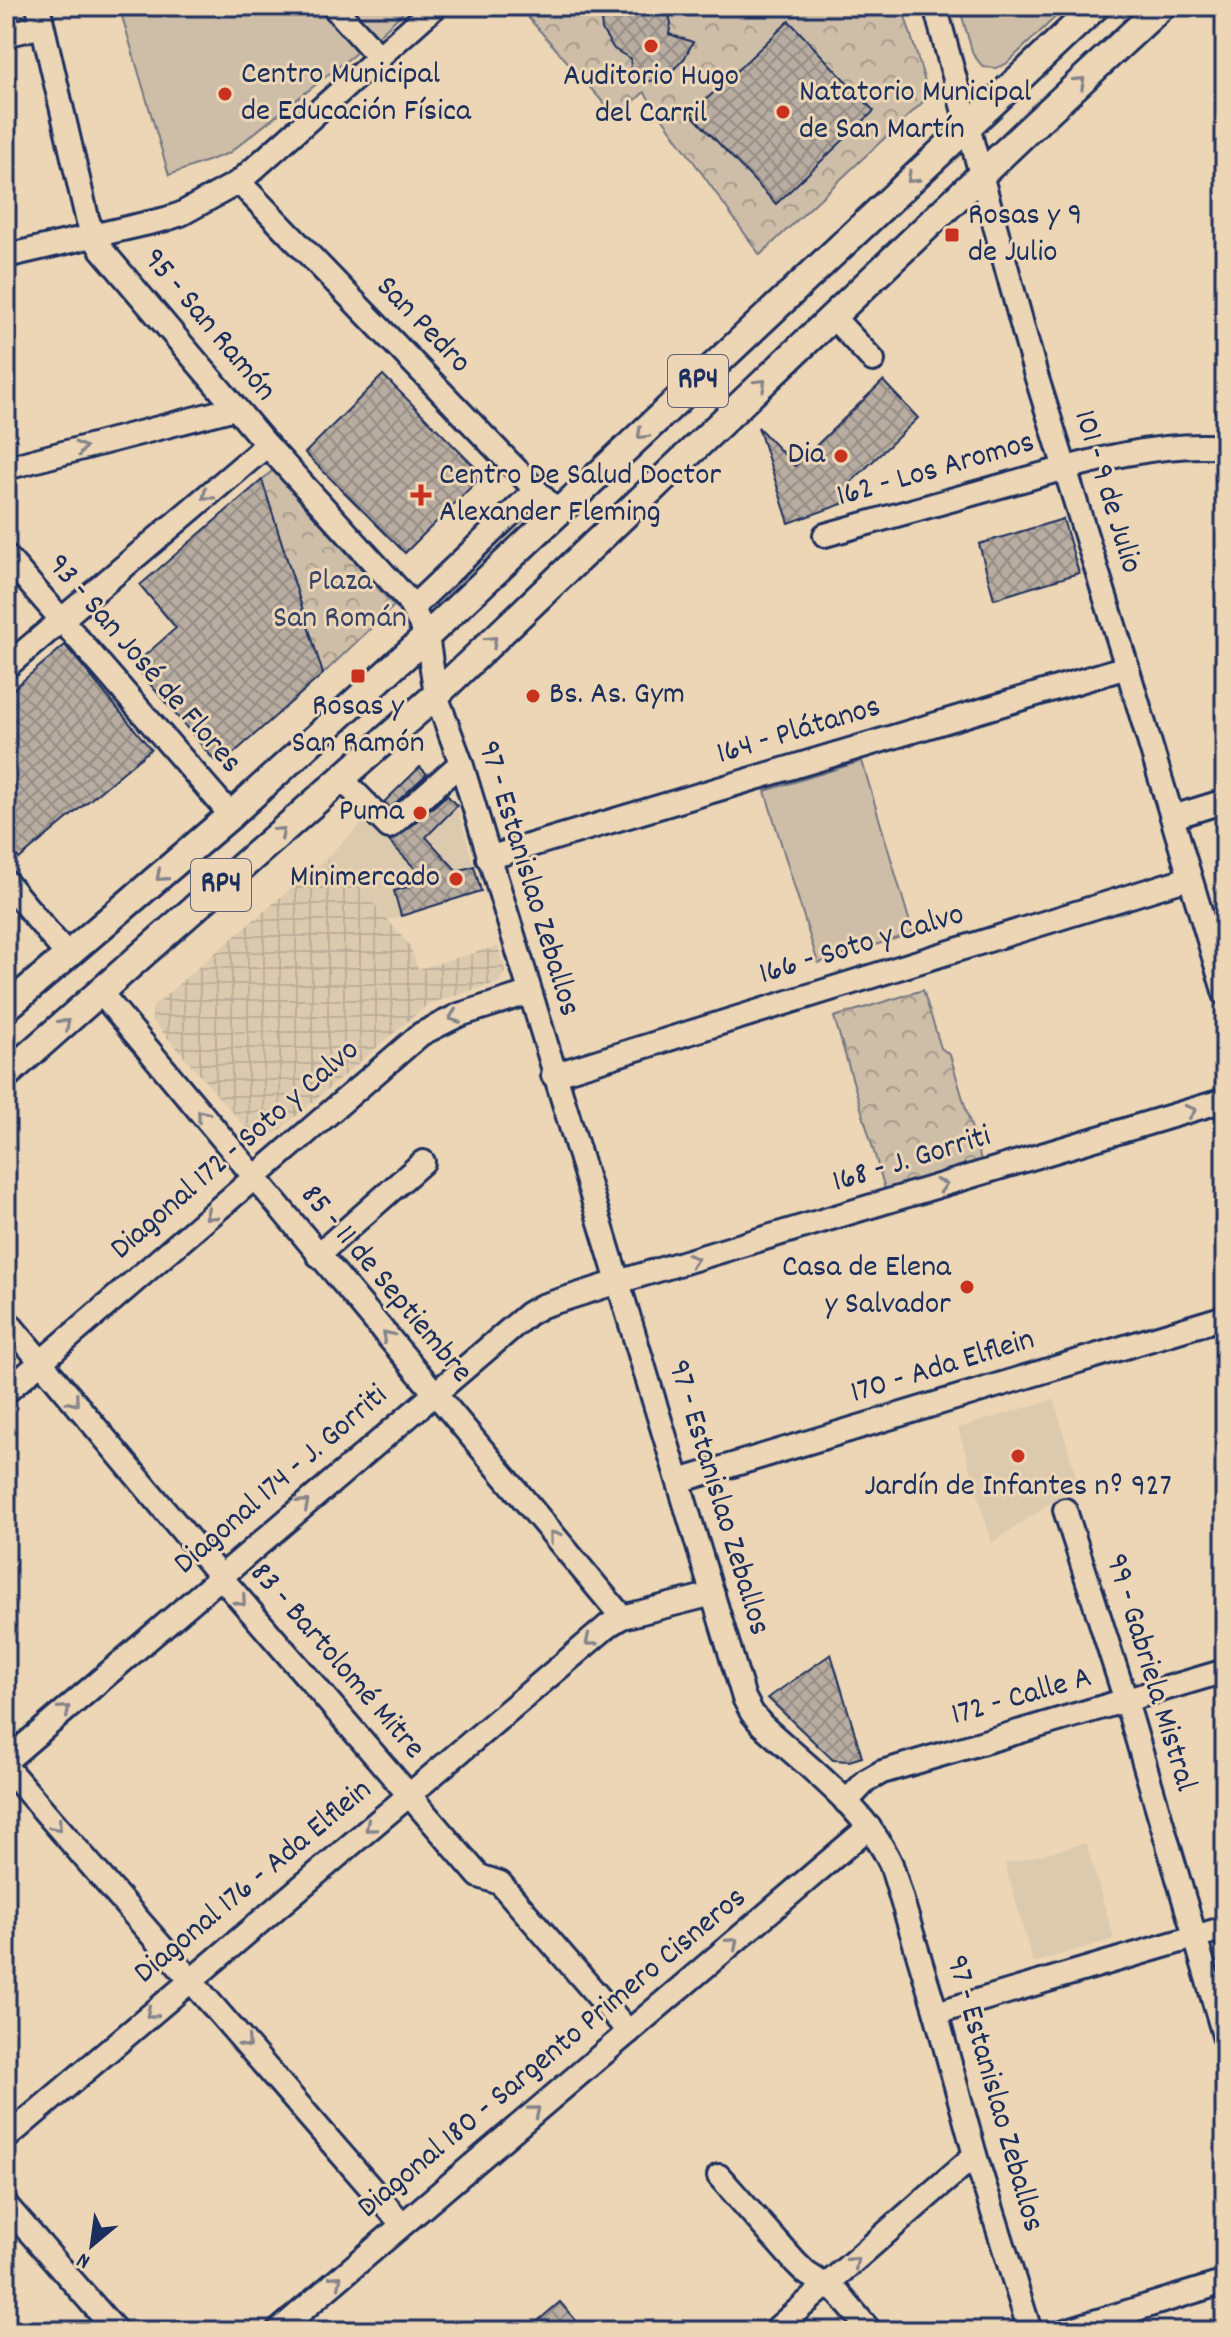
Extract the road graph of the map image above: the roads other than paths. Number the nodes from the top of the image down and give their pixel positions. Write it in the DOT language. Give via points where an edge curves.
graph roads {
  1 [pos="333,6"];
  2 [pos="436,6"];
  3 [pos="935,6"];
  4 [pos="1096,6"];
  5 [pos="1162,6"];
  6 [pos="40,16"];
  7 [pos="6,35"];
  8 [pos="380,58"];
  9 [pos="969,124"];
  10 [pos="981,175"];
  11 [pos="239,182"];
  12 [pos="93,235"];
  13 [pos="6,256"];
  14 [pos="832,316"];
  15 [pos="873,360"];
  16 [pos="235,408"];
  17 [pos="267,445"];
  18 [pos="1225,447"];
  19 [pos="6,468"];
  20 [pos="1064,468"];
  21 [pos="536,490"];
  22 [pos="559,514"];
  23 [pos="825,535"];
  24 [pos="6,556"];
  25 [pos="413,607"];
  26 [pos="61,620"];
  27 [pos="427,636"];
  28 [pos="6,667"];
  29 [pos="1127,667"];
  30 [pos="436,695"];
  31 [pos="461,763"];
  32 [pos="341,778"];
  33 [pos="1225,801"];
  34 [pos="231,815"];
  35 [pos="1173,817"];
  36 [pos="488,858"];
  37 [pos="1189,878"];
  38 [pos="6,882"];
  39 [pos="68,956"];
  40 [pos="101,993"];
  41 [pos="528,993"];
  42 [pos="1225,994"];
  43 [pos="6,1008"];
  44 [pos="6,1075"];
  45 [pos="553,1075"];
  46 [pos="1225,1100"];
  47 [pos="423,1162"];
  48 [pos="253,1177"];
  49 [pos="318,1255"];
  50 [pos="618,1282"];
  51 [pos="1225,1317"];
  52 [pos="6,1320"];
  53 [pos="42,1362"];
  54 [pos="6,1392"];
  55 [pos="435,1392"];
  56 [pos="679,1481"];
  57 [pos="1065,1510"];
  58 [pos="220,1576"];
  59 [pos="713,1594"];
  60 [pos="622,1617"];
  61 [pos="1225,1671"];
  62 [pos="1126,1701"];
  63 [pos="6,1764"];
  64 [pos="408,1795"];
  65 [pos="846,1802"];
  66 [pos="869,1827"];
  67 [pos="1225,1928"];
  68 [pos="1194,1938"];
  69 [pos="190,1979"];
  70 [pos="936,2013"];
  71 [pos="629,2032"];
  72 [pos="1225,2039"];
  73 [pos="6,2138"];
  74 [pos="975,2155"];
  75 [pos="719,2176"];
  76 [pos="6,2205"];
  77 [pos="402,2224"];
  78 [pos="1225,2282"];
  79 [pos="827,2285"];
  80 [pos="116,2331"];
  81 [pos="278,2331"];
  82 [pos="774,2331"];
  83 [pos="870,2331"];
  84 [pos="1030,2331"];
  85 [pos="1065,2331"];
  1 -- 8 [label="street"];
  2 -- 8 [label="street"];
  3 -- 9 [label="street, 101 - 9 de Julio"];
  4 -- 9 [label="main road, RP4"];
  10 -- 5 [label="main road, RP4, one-way"];
  6 -- 7 [label="street"];
  6 -- 12 [label="street, 95 - San Ramón"];
  8 -- 11 [label="street"];
  9 -- 10 [label="street, 101 - 9 de Julio"];
  9 -- 22 [label="main road, RP4, one-way"];
  10 -- 14 [label="main road, RP4"];
  10 -- 20 [label="street, 101 - 9 de Julio" via="1028,375"];
  11 -- 12 [label="street" via="181,214"];
  11 -- 21 [label="street, San Pedro"];
  12 -- 13 [label="street"];
  12 -- 16 [label="street, 95 - San Ramón"];
  14 -- 15 [label="street"];
  30 -- 14 [label="main road, RP4, one-way"];
  16 -- 17 [label="street, 95 - San Ramón"];
  19 -- 16 [label="street, one-way"];
  17 -- 25 [label="street, 95 - San Ramón"];
  17 -- 26 [label="street, one-way"];
  18 -- 20 [label="street, 162 - Los Aromos" via="1166,448"];
  20 -- 23 [label="street, 162 - Los Aromos"];
  20 -- 29 [label="street, 101 - 9 de Julio"];
  21 -- 22 [label="street, San Pedro"];
  21 -- 25 [label="street"];
  22 -- 27 [label="main road, RP4"];
  24 -- 26 [label="street, 93 - San José de Flores"];
  25 -- 27 [label="street, 95 - San Ramón"];
  26 -- 28 [label="street"];
  26 -- 34 [label="street, 93 - San José de Flores"];
  27 -- 30 [label="street, 97 - Estanislao Zeballos"];
  27 -- 34 [label="main road, RP4"];
  29 -- 35 [label="street, 101 - 9 de Julio"];
  29 -- 36 [label="street, 164 - Plátanos"];
  30 -- 31 [label="street, 97 - Estanislao Zeballos"];
  30 -- 32 [label="main road, RP4"];
  31 -- 32 [label="street" via="389,827"];
  31 -- 36 [label="street, 97 - Estanislao Zeballos"];
  40 -- 32 [label="main road, RP4, one-way"];
  33 -- 35 [label="street"];
  34 -- 39 [label="main road, RP4, one-way"];
  35 -- 37 [label="street, 101 - 9 de Julio"];
  36 -- 41 [label="street, 97 - Estanislao Zeballos"];
  37 -- 42 [label="street, 101 - 9 de Julio"];
  37 -- 45 [label="street, 166 - Soto y Calvo"];
  38 -- 39 [label="street"];
  39 -- 43 [label="main road, RP4"];
  44 -- 40 [label="main road, RP4, one-way"];
  48 -- 40 [label="street, 85 - 11 de Septiembre, one-way"];
  41 -- 45 [label="street, 97 - Estanislao Zeballos"];
  41 -- 48 [label="street, Diagonal 172 - Soto y Calvo, one-way" via="459,1015 421,1034"];
  45 -- 50 [label="street, 97 - Estanislao Zeballos"];
  50 -- 46 [label="street, 168 - J. Gorriti, one-way"];
  47 -- 49 [label="street"];
  48 -- 49 [label="street, 85 - 11 de Septiembre"];
  48 -- 53 [label="street, Diagonal 172 - Soto y Calvo, one-way"];
  55 -- 49 [label="street, 85 - 11 de Septiembre, one-way"];
  50 -- 55 [label="street, Diagonal 174 - J. Gorriti" via="528,1314"];
  50 -- 56 [label="street, 97 - Estanislao Zeballos"];
  51 -- 56 [label="street, 170 - Ada Elflein"];
  52 -- 53 [label="street, 83 - Bartolomé Mitre"];
  53 -- 54 [label="street, Diagonal 172 - Soto y Calvo"];
  53 -- 58 [label="street, 83 - Bartolomé Mitre, one-way"];
  58 -- 55 [label="street, Diagonal 174 - J. Gorriti, one-way"];
  60 -- 55 [label="street, 85 - 11 de Septiembre, one-way"];
  56 -- 59 [label="street, 97 - Estanislao Zeballos"];
  57 -- 62 [label="street, 99 - Gabriela Mistral"];
  63 -- 58 [label="street, Diagonal 174 - J. Gorriti, one-way"];
  58 -- 64 [label="street, 83 - Bartolomé Mitre, one-way"];
  59 -- 60 [label="street, Diagonal 176 - Ada Elflein"];
  59 -- 65 [label="street, 97 - Estanislao Zeballos" via="752,1713"];
  60 -- 64 [label="street, Diagonal 176 - Ada Elflein, one-way"];
  61 -- 62 [label="street, 172 - Calle A"];
  62 -- 65 [label="street, 172 - Calle A" via="882,1772"];
  62 -- 68 [label="street, 99 - Gabriela Mistral"];
  63 -- 69 [label="street, one-way"];
  64 -- 69 [label="street, Diagonal 176 - Ada Elflein, one-way"];
  64 -- 71 [label="street, 83 - Bartolomé Mitre" via="479,1876 500,1883"];
  65 -- 66 [label="street, 97 - Estanislao Zeballos"];
  66 -- 70 [label="street, 97 - Estanislao Zeballos" via="891,1864"];
  71 -- 66 [label="street, Diagonal 180 - Sargento Primero Cisneros, one-way"];
  67 -- 68 [label="street"];
  68 -- 70 [label="street"];
  68 -- 72 [label="street, 99 - Gabriela Mistral"];
  69 -- 73 [label="street, Diagonal 176 - Ada Elflein, one-way"];
  69 -- 77 [label="street, one-way"];
  70 -- 74 [label="street, 97 - Estanislao Zeballos"];
  77 -- 71 [label="street, Diagonal 180 - Sargento Primero Cisneros, one-way"];
  79 -- 74 [label="street, one-way"];
  74 -- 84 [label="street, 97 - Estanislao Zeballos"];
  75 -- 79 [label="street" via="795,2262"];
  76 -- 80 [label="street"];
  81 -- 77 [label="street, Diagonal 180 - Sargento Primero Cisneros, one-way"];
  78 -- 85 [label="street"];
  79 -- 82 [label="street"];
  79 -- 83 [label="street"];
}
